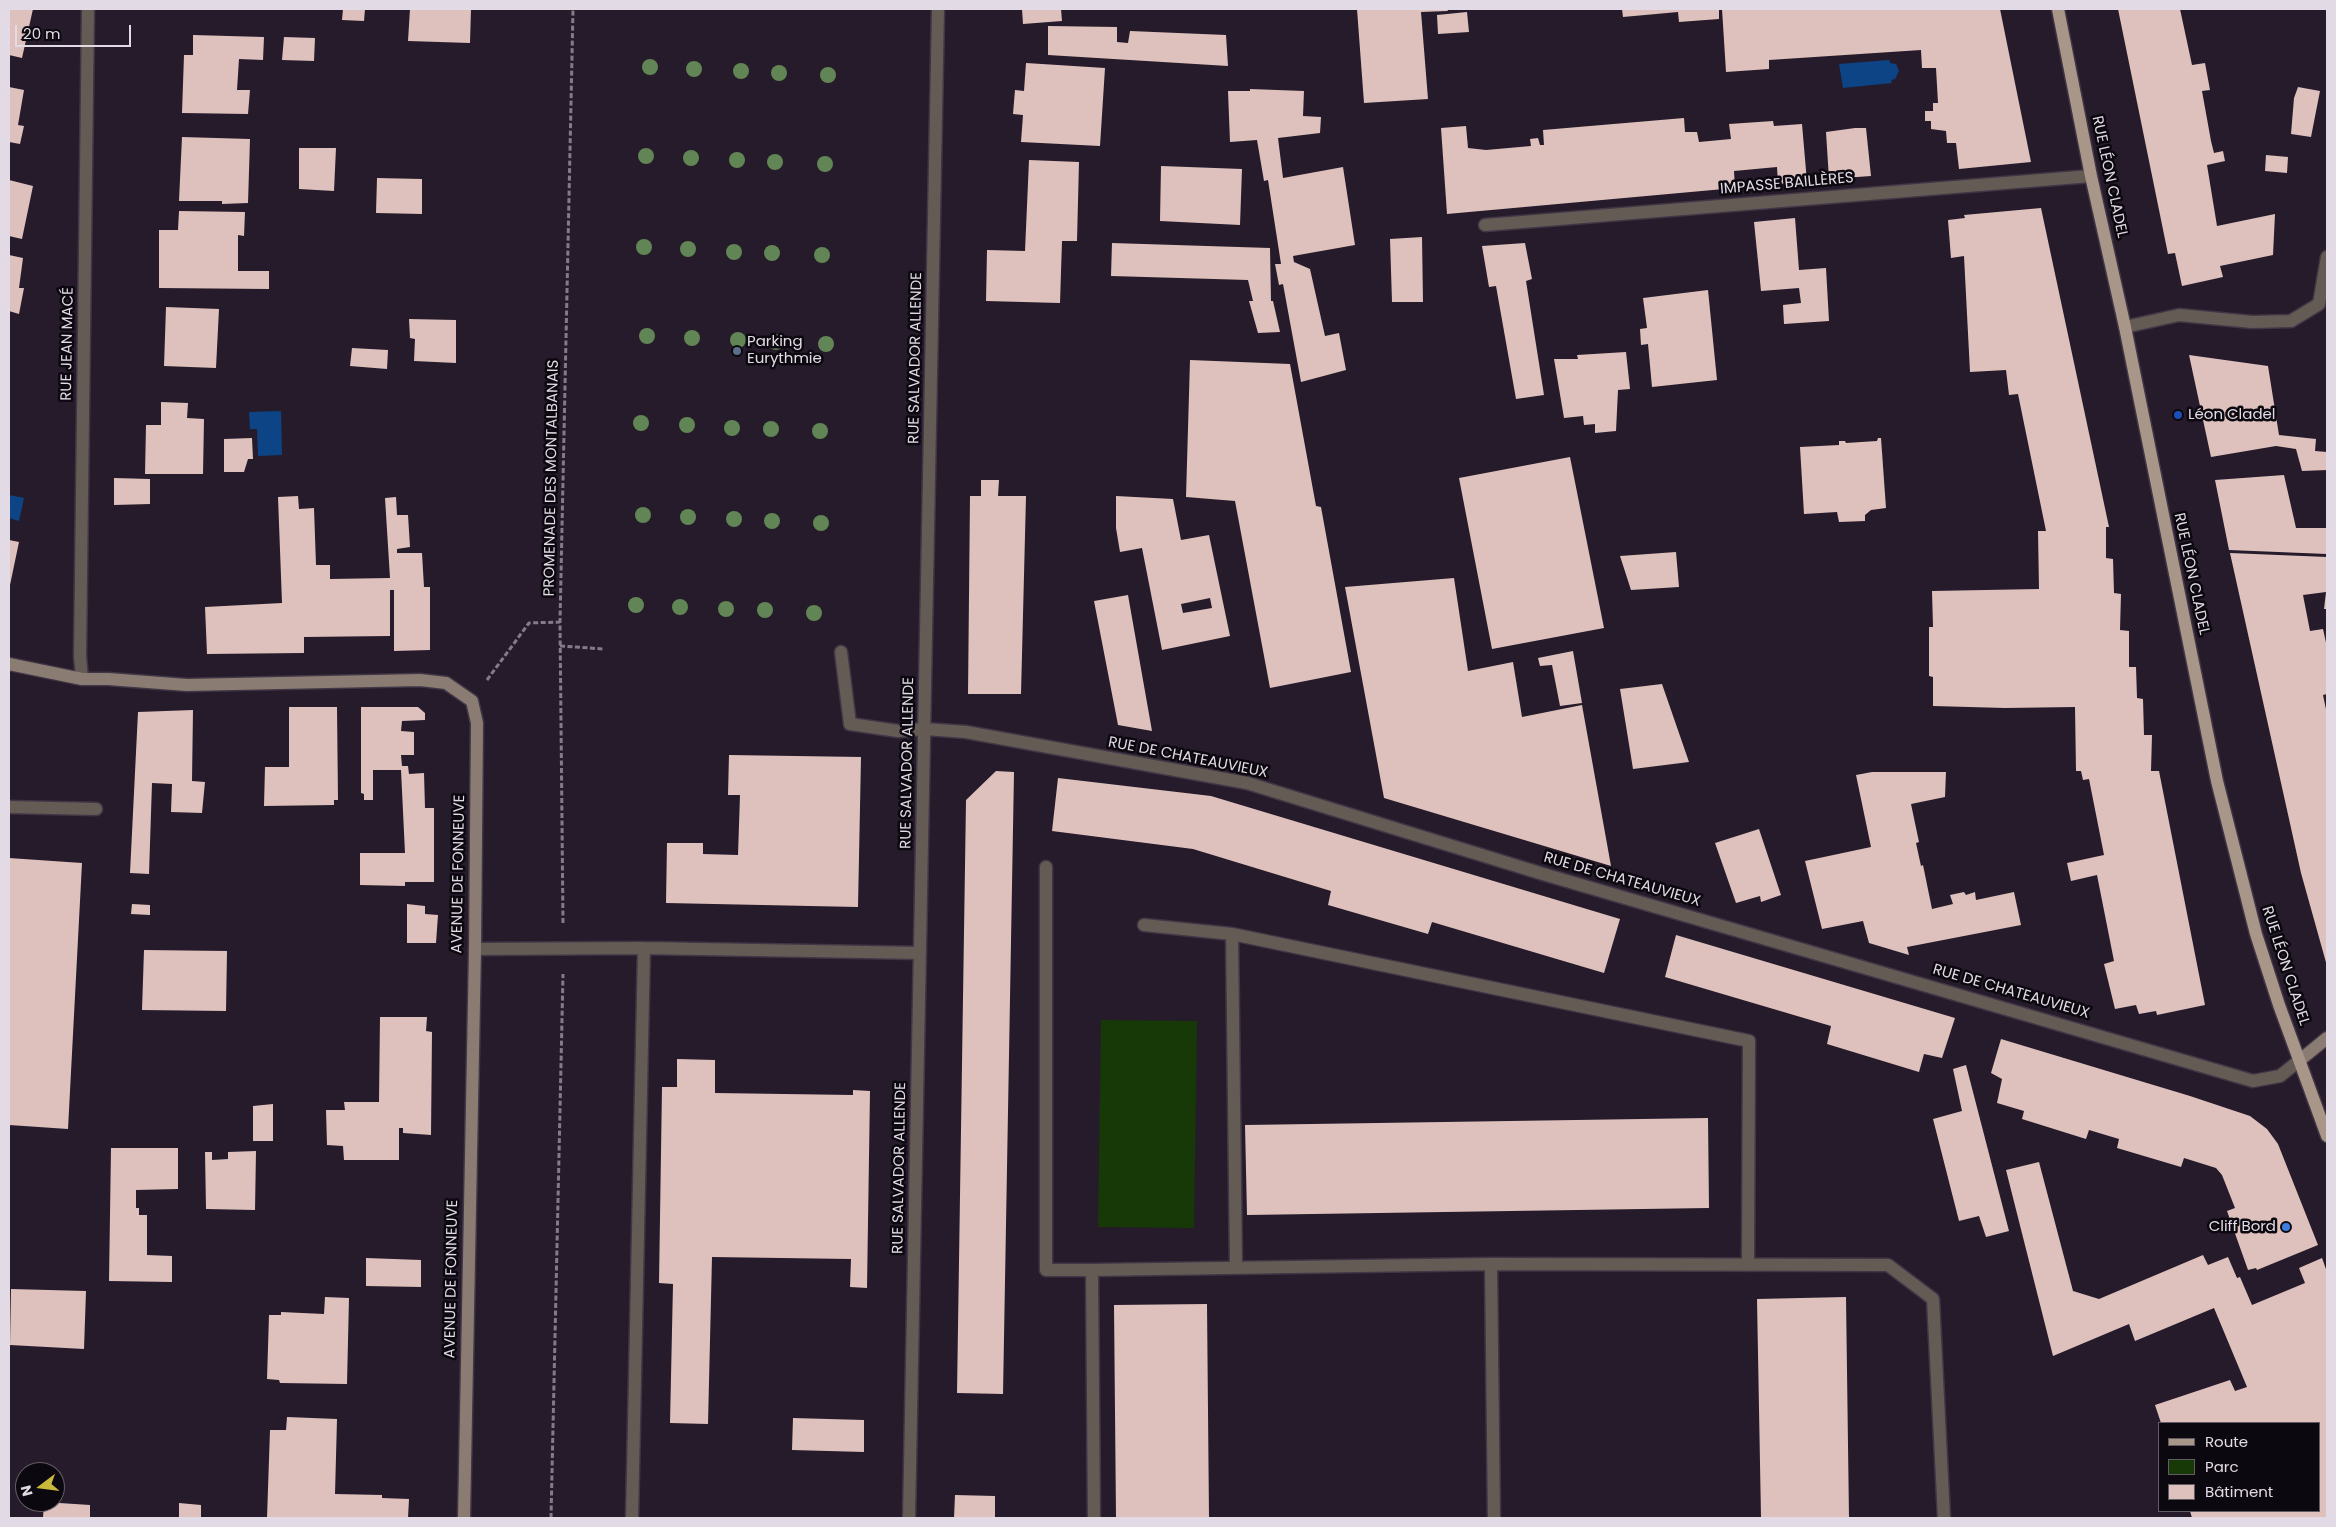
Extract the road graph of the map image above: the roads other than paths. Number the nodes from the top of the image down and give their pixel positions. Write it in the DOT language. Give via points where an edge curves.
graph roads {
  1 [pos="88,9"];
  2 [pos="938,9"];
  3 [pos="2058,9"];
  4 [pos="2091,176"];
  5 [pos="1485,225"];
  6 [pos="2327,257"];
  7 [pos="2125,327"];
  8 [pos="841,652"];
  9 [pos="9,664"];
  10 [pos="82,679"];
  11 [pos="925,729"];
  12 [pos="9,807"];
  13 [pos="96,809"];
  14 [pos="1046,866"];
  15 [pos="1144,926"];
  16 [pos="1232,934"];
  17 [pos="644,948"];
  18 [pos="476,949"];
  19 [pos="920,953"];
  20 [pos="2327,1038"];
  21 [pos="2300,1060"];
  22 [pos="2327,1136"];
  23 [pos="1491,1264"];
  24 [pos="1748,1265"];
  25 [pos="1236,1267"];
  26 [pos="1092,1270"];
  27 [pos="464,1518"];
  28 [pos="632,1518"];
  29 [pos="909,1518"];
  30 [pos="1094,1518"];
  31 [pos="1494,1518"];
  32 [pos="1944,1518"];
  1 -- 10 [label="street, RUE JEAN MACÉ"];
  2 -- 11 [label="street, RUE SALVADOR ALLENDE"];
  3 -- 4 [label="main road, RUE LÉON CLADEL"];
  4 -- 5 [label="street, IMPASSE BAILLÈRES"];
  4 -- 7 [label="main road, RUE LÉON CLADEL"];
  6 -- 7 [label="street" via="2319,304 2291,321 2252,322 2178,315"];
  7 -- 21 [label="main road, RUE LÉON CLADEL" via="2217,781 2256,934"];
  8 -- 11 [label="street, RUE DE CHATEAUVIEUX" via="850,724 898,731"];
  9 -- 10 [label="street"];
  10 -- 18 [label="street, AVENUE DE FONNEUVE" via="187,685 420,680 446,683 472,701 477,723"];
  11 -- 19 [label="street, RUE SALVADOR ALLENDE"];
  11 -- 21 [label="street, RUE DE CHATEAUVIEUX" via="966,732 1247,783 1543,874 2253,1080 2280,1076"];
  12 -- 13 [label="street"];
  14 -- 26 [label="street" via="1046,1270"];
  15 -- 16 [label="street"];
  16 -- 24 [label="street" via="1749,1041"];
  16 -- 25 [label="street"];
  17 -- 18 [label="street"];
  17 -- 19 [label="street"];
  17 -- 28 [label="street"];
  18 -- 27 [label="street, AVENUE DE FONNEUVE"];
  19 -- 29 [label="street, RUE SALVADOR ALLENDE"];
  20 -- 21 [label="street"];
  21 -- 22 [label="main road, RUE LÉON CLADEL"];
  23 -- 24 [label="street"];
  23 -- 25 [label="street"];
  23 -- 31 [label="street"];
  24 -- 32 [label="street" via="1888,1265 1933,1298"];
  25 -- 26 [label="street"];
  26 -- 30 [label="street"];
}
